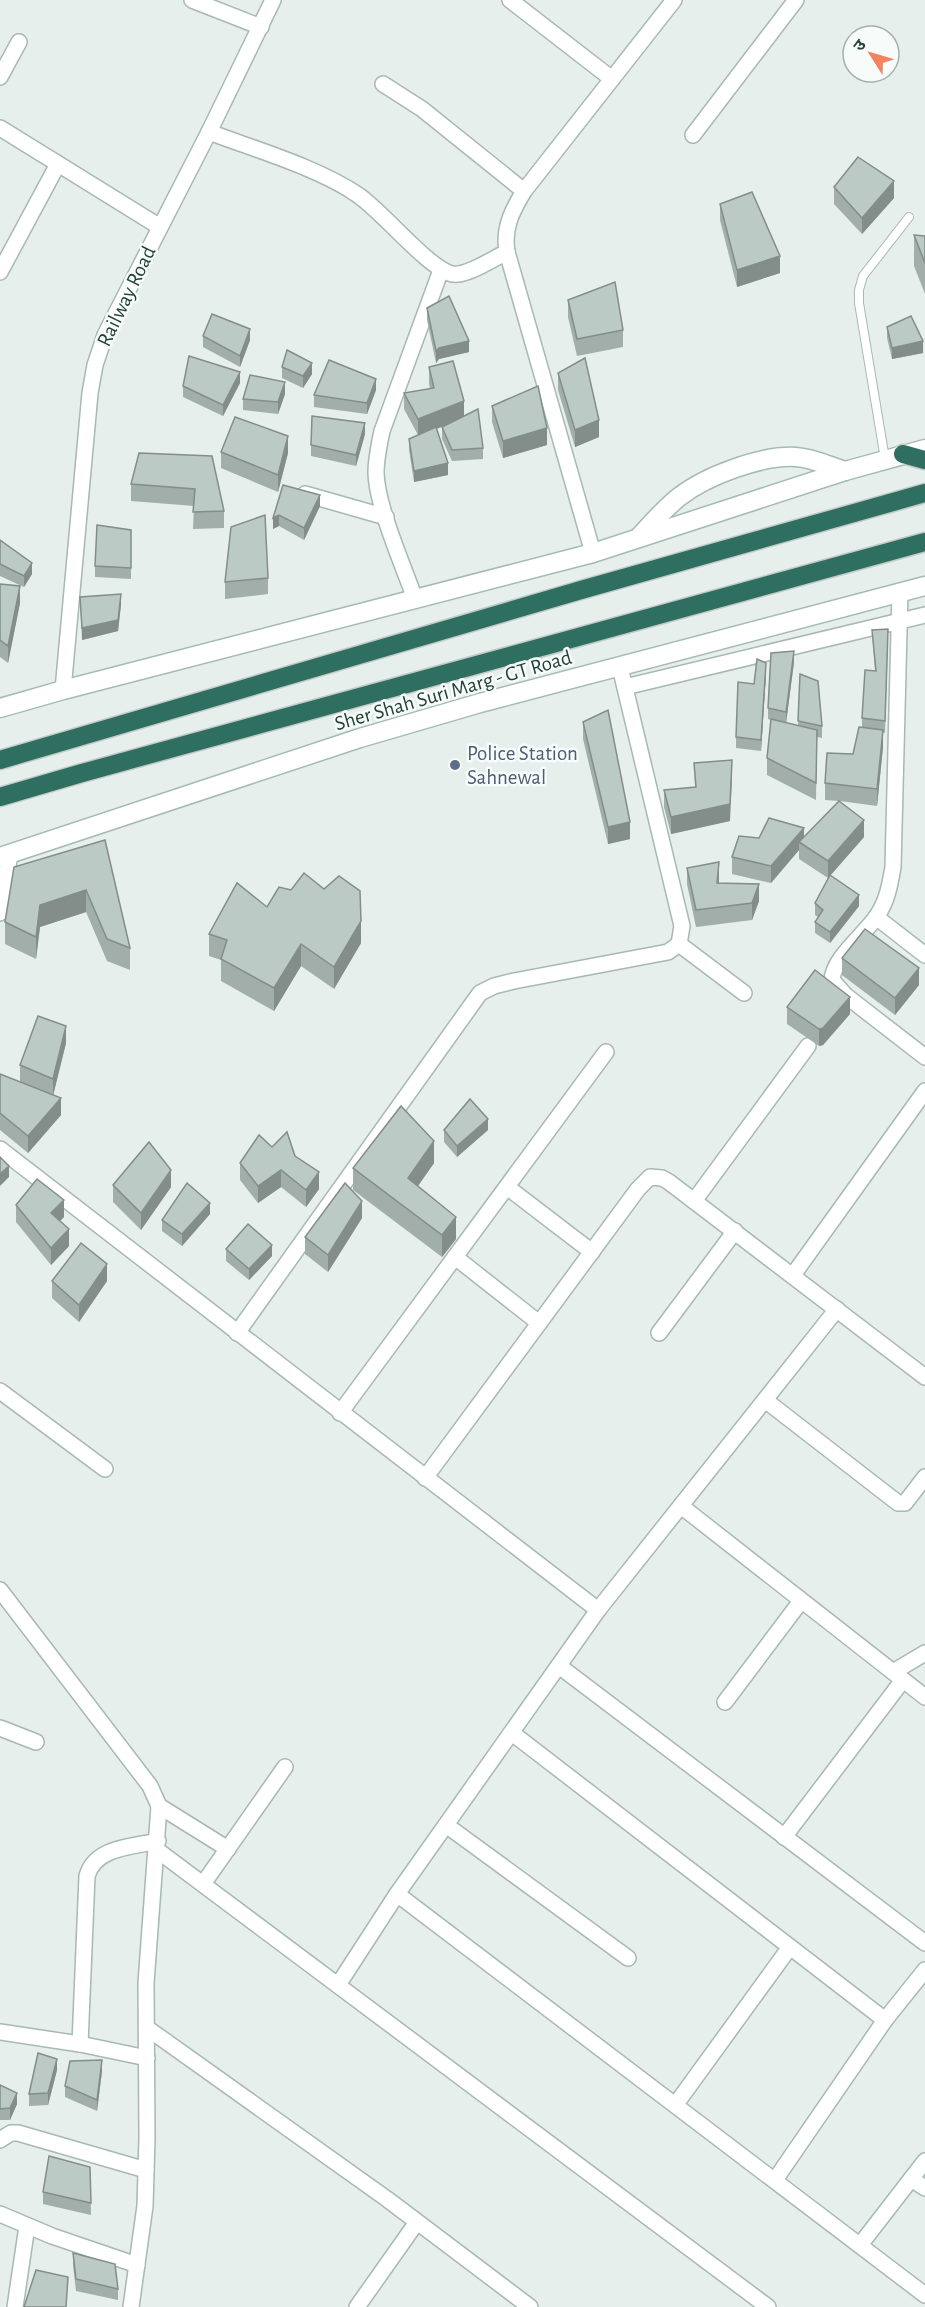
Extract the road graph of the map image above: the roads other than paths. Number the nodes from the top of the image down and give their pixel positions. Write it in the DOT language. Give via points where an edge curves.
graph roads {
  1 [pos="192,0"];
  2 [pos="273,0"];
  3 [pos="510,0"];
  4 [pos="674,0"];
  5 [pos="796,0"];
  6 [pos="261,27"];
  7 [pos="19,42"];
  8 [pos="0,77"];
  9 [pos="612,79"];
  10 [pos="383,84"];
  11 [pos="0,128"];
  12 [pos="209,132"];
  13 [pos="693,135"];
  14 [pos="58,164"];
  15 [pos="524,191"];
  16 [pos="909,218"];
  17 [pos="160,227"];
  18 [pos="507,252"];
  19 [pos="441,270"];
  20 [pos="0,272"];
  21 [pos="925,448"];
  22 [pos="903,454"];
  23 [pos="885,460"];
  24 [pos="925,460"];
  25 [pos="845,471"];
  26 [pos="925,493"];
  27 [pos="305,494"];
  28 [pos="386,517"];
  29 [pos="638,538"];
  30 [pos="925,542"];
  31 [pos="593,553"];
  32 [pos="925,586"];
  33 [pos="900,592"];
  34 [pos="415,599"];
  35 [pos="925,615"];
  36 [pos="899,622"];
  37 [pos="620,667"];
  38 [pos="625,687"];
  39 [pos="63,690"];
  40 [pos="0,708"];
  41 [pos="0,760"];
  42 [pos="0,798"];
  43 [pos="5,855"];
  44 [pos="0,913"];
  45 [pos="876,917"];
  46 [pos="679,944"];
  47 [pos="925,955"];
  48 [pos="744,993"];
  49 [pos="808,1046"];
  50 [pos="606,1052"];
  51 [pos="925,1057"];
  52 [pos="925,1091"];
  53 [pos="0,1149"];
  54 [pos="507,1187"];
  55 [pos="694,1201"];
  56 [pos="735,1231"];
  57 [pos="592,1252"];
  58 [pos="455,1257"];
  59 [pos="793,1275"];
  60 [pos="837,1309"];
  61 [pos="539,1323"];
  62 [pos="237,1333"];
  63 [pos="659,1333"];
  64 [pos="925,1377"];
  65 [pos="0,1391"];
  66 [pos="765,1400"];
  67 [pos="340,1413"];
  68 [pos="105,1469"];
  69 [pos="925,1477"];
  70 [pos="425,1478"];
  71 [pos="681,1506"];
  72 [pos="0,1590"];
  73 [pos="801,1601"];
  74 [pos="598,1610"];
  75 [pos="925,1653"];
  76 [pos="559,1666"];
  77 [pos="898,1676"];
  78 [pos="925,1697"];
  79 [pos="725,1702"];
  80 [pos="0,1728"];
  81 [pos="512,1733"];
  82 [pos="36,1742"];
  83 [pos="285,1767"];
  84 [pos="159,1806"];
  85 [pos="446,1825"];
  86 [pos="784,1837"];
  87 [pos="157,1845"];
  88 [pos="228,1849"];
  89 [pos="203,1884"];
  90 [pos="397,1894"];
  91 [pos="925,1943"];
  92 [pos="790,1947"];
  93 [pos="628,1958"];
  94 [pos="925,1970"];
  95 [pos="338,1985"];
  96 [pos="885,2020"];
  97 [pos="147,2028"];
  98 [pos="0,2032"];
  99 [pos="80,2044"];
  100 [pos="147,2058"];
  101 [pos="676,2104"];
  102 [pos="0,2140"];
  103 [pos="925,2161"];
  104 [pos="146,2170"];
  105 [pos="912,2179"];
  106 [pos="775,2180"];
  107 [pos="925,2188"];
  108 [pos="0,2214"];
  109 [pos="417,2222"];
  110 [pos="27,2226"];
  111 [pos="860,2245"];
  112 [pos="137,2265"];
  113 [pos="925,2295"];
  114 [pos="513,2302"];
  115 [pos="132,2306"];
  116 [pos="15,2307"];
  117 [pos="357,2307"];
  118 [pos="530,2307"];
  119 [pos="768,2307"];
  1 -- 6 [label="street"];
  2 -- 6 [label="street, Railway Road"];
  3 -- 9 [label="street"];
  4 -- 9 [label="street"];
  5 -- 13 [label="street"];
  6 -- 12 [label="street, Railway Road"];
  7 -- 8 [label="street"];
  9 -- 15 [label="street"];
  10 -- 15 [label="street" via="422,109"];
  11 -- 14 [label="street"];
  12 -- 17 [label="street, Railway Road"];
  12 -- 19 [label="street" via="357,194"];
  14 -- 17 [label="street"];
  14 -- 20 [label="street"];
  15 -- 18 [label="street" via="507,224"];
  16 -- 23 [label="lane" via="863,276 859,290"];
  17 -- 39 [label="street, Railway Road" via="105,335 95,365"];
  18 -- 19 [label="street" via="464,274"];
  18 -- 31 [label="street"];
  19 -- 28 [label="street" via="382,431 376,475"];
  21 -- 22 [label="street"];
  22 -- 23 [label="street"];
  22 -- 24 [label="highway"];
  23 -- 25 [label="street"];
  25 -- 29 [label="street"];
  25 -- 29 [label="street" via="797,457 775,457 742,466 701,482 664,509"];
  26 -- 41 [label="highway"];
  27 -- 28 [label="street"];
  28 -- 34 [label="street"];
  29 -- 31 [label="street"];
  30 -- 42 [label="highway, Sher Shah Suri Marg - GT Road"];
  31 -- 34 [label="street"];
  32 -- 33 [label="street, Sher Shah Suri Marg - GT Road"];
  33 -- 36 [label="street"];
  33 -- 37 [label="street, Sher Shah Suri Marg - GT Road"];
  34 -- 39 [label="street"];
  35 -- 36 [label="street"];
  36 -- 38 [label="street"];
  36 -- 45 [label="street" via="893,867 885,902"];
  37 -- 38 [label="street"];
  37 -- 43 [label="street, Sher Shah Suri Marg - GT Road" via="360,738"];
  38 -- 46 [label="street" via="682,926"];
  39 -- 40 [label="street"];
  43 -- 44 [label="street"];
  45 -- 47 [label="street"];
  45 -- 51 [label="street" via="839,962 832,980 845,995"];
  46 -- 48 [label="street"];
  46 -- 62 [label="street" via="668,952 514,981 480,993"];
  49 -- 55 [label="street"];
  50 -- 54 [label="street"];
  52 -- 59 [label="street"];
  53 -- 62 [label="street"];
  54 -- 57 [label="street"];
  54 -- 58 [label="street"];
  55 -- 56 [label="street"];
  55 -- 57 [label="street" via="662,1178 650,1177"];
  56 -- 59 [label="street"];
  56 -- 63 [label="street"];
  57 -- 61 [label="street"];
  58 -- 61 [label="street"];
  58 -- 67 [label="street"];
  59 -- 60 [label="street"];
  60 -- 64 [label="street"];
  60 -- 66 [label="street"];
  61 -- 70 [label="street"];
  62 -- 67 [label="street"];
  65 -- 68 [label="street"];
  66 -- 69 [label="street" via="898,1503 905,1503"];
  66 -- 71 [label="street"];
  67 -- 70 [label="street"];
  70 -- 74 [label="street"];
  71 -- 73 [label="street"];
  71 -- 74 [label="street"];
  72 -- 84 [label="street" via="150,1786"];
  73 -- 77 [label="street"];
  73 -- 79 [label="street"];
  74 -- 76 [label="street"];
  75 -- 77 [label="street"];
  76 -- 81 [label="street"];
  76 -- 86 [label="street"];
  77 -- 78 [label="street"];
  77 -- 86 [label="street"];
  80 -- 82 [label="street"];
  81 -- 85 [label="street"];
  81 -- 92 [label="street"];
  83 -- 88 [label="street"];
  84 -- 87 [label="street"];
  84 -- 88 [label="street"];
  85 -- 90 [label="street"];
  85 -- 93 [label="street"];
  86 -- 91 [label="street"];
  87 -- 89 [label="street"];
  87 -- 97 [label="street" via="146,1983"];
  87 -- 99 [label="street" via="103,1854 90,1865"];
  88 -- 89 [label="street"];
  89 -- 95 [label="street"];
  90 -- 95 [label="street"];
  90 -- 101 [label="street"];
  92 -- 96 [label="street"];
  92 -- 101 [label="street"];
  94 -- 96 [label="street"];
  95 -- 119 [label="street"];
  96 -- 106 [label="street"];
  97 -- 100 [label="street"];
  97 -- 109 [label="street"];
  98 -- 99 [label="street"];
  99 -- 100 [label="street"];
  100 -- 104 [label="street"];
  101 -- 106 [label="street"];
  102 -- 104 [label="street" via="18,2133"];
  103 -- 105 [label="street"];
  104 -- 112 [label="street"];
  105 -- 107 [label="street"];
  105 -- 111 [label="street"];
  106 -- 111 [label="street"];
  108 -- 110 [label="street"];
  109 -- 114 [label="street"];
  109 -- 117 [label="street"];
  110 -- 112 [label="street"];
  110 -- 116 [label="street"];
  111 -- 113 [label="street"];
  112 -- 115 [label="street"];
  114 -- 118 [label="street"];
}
